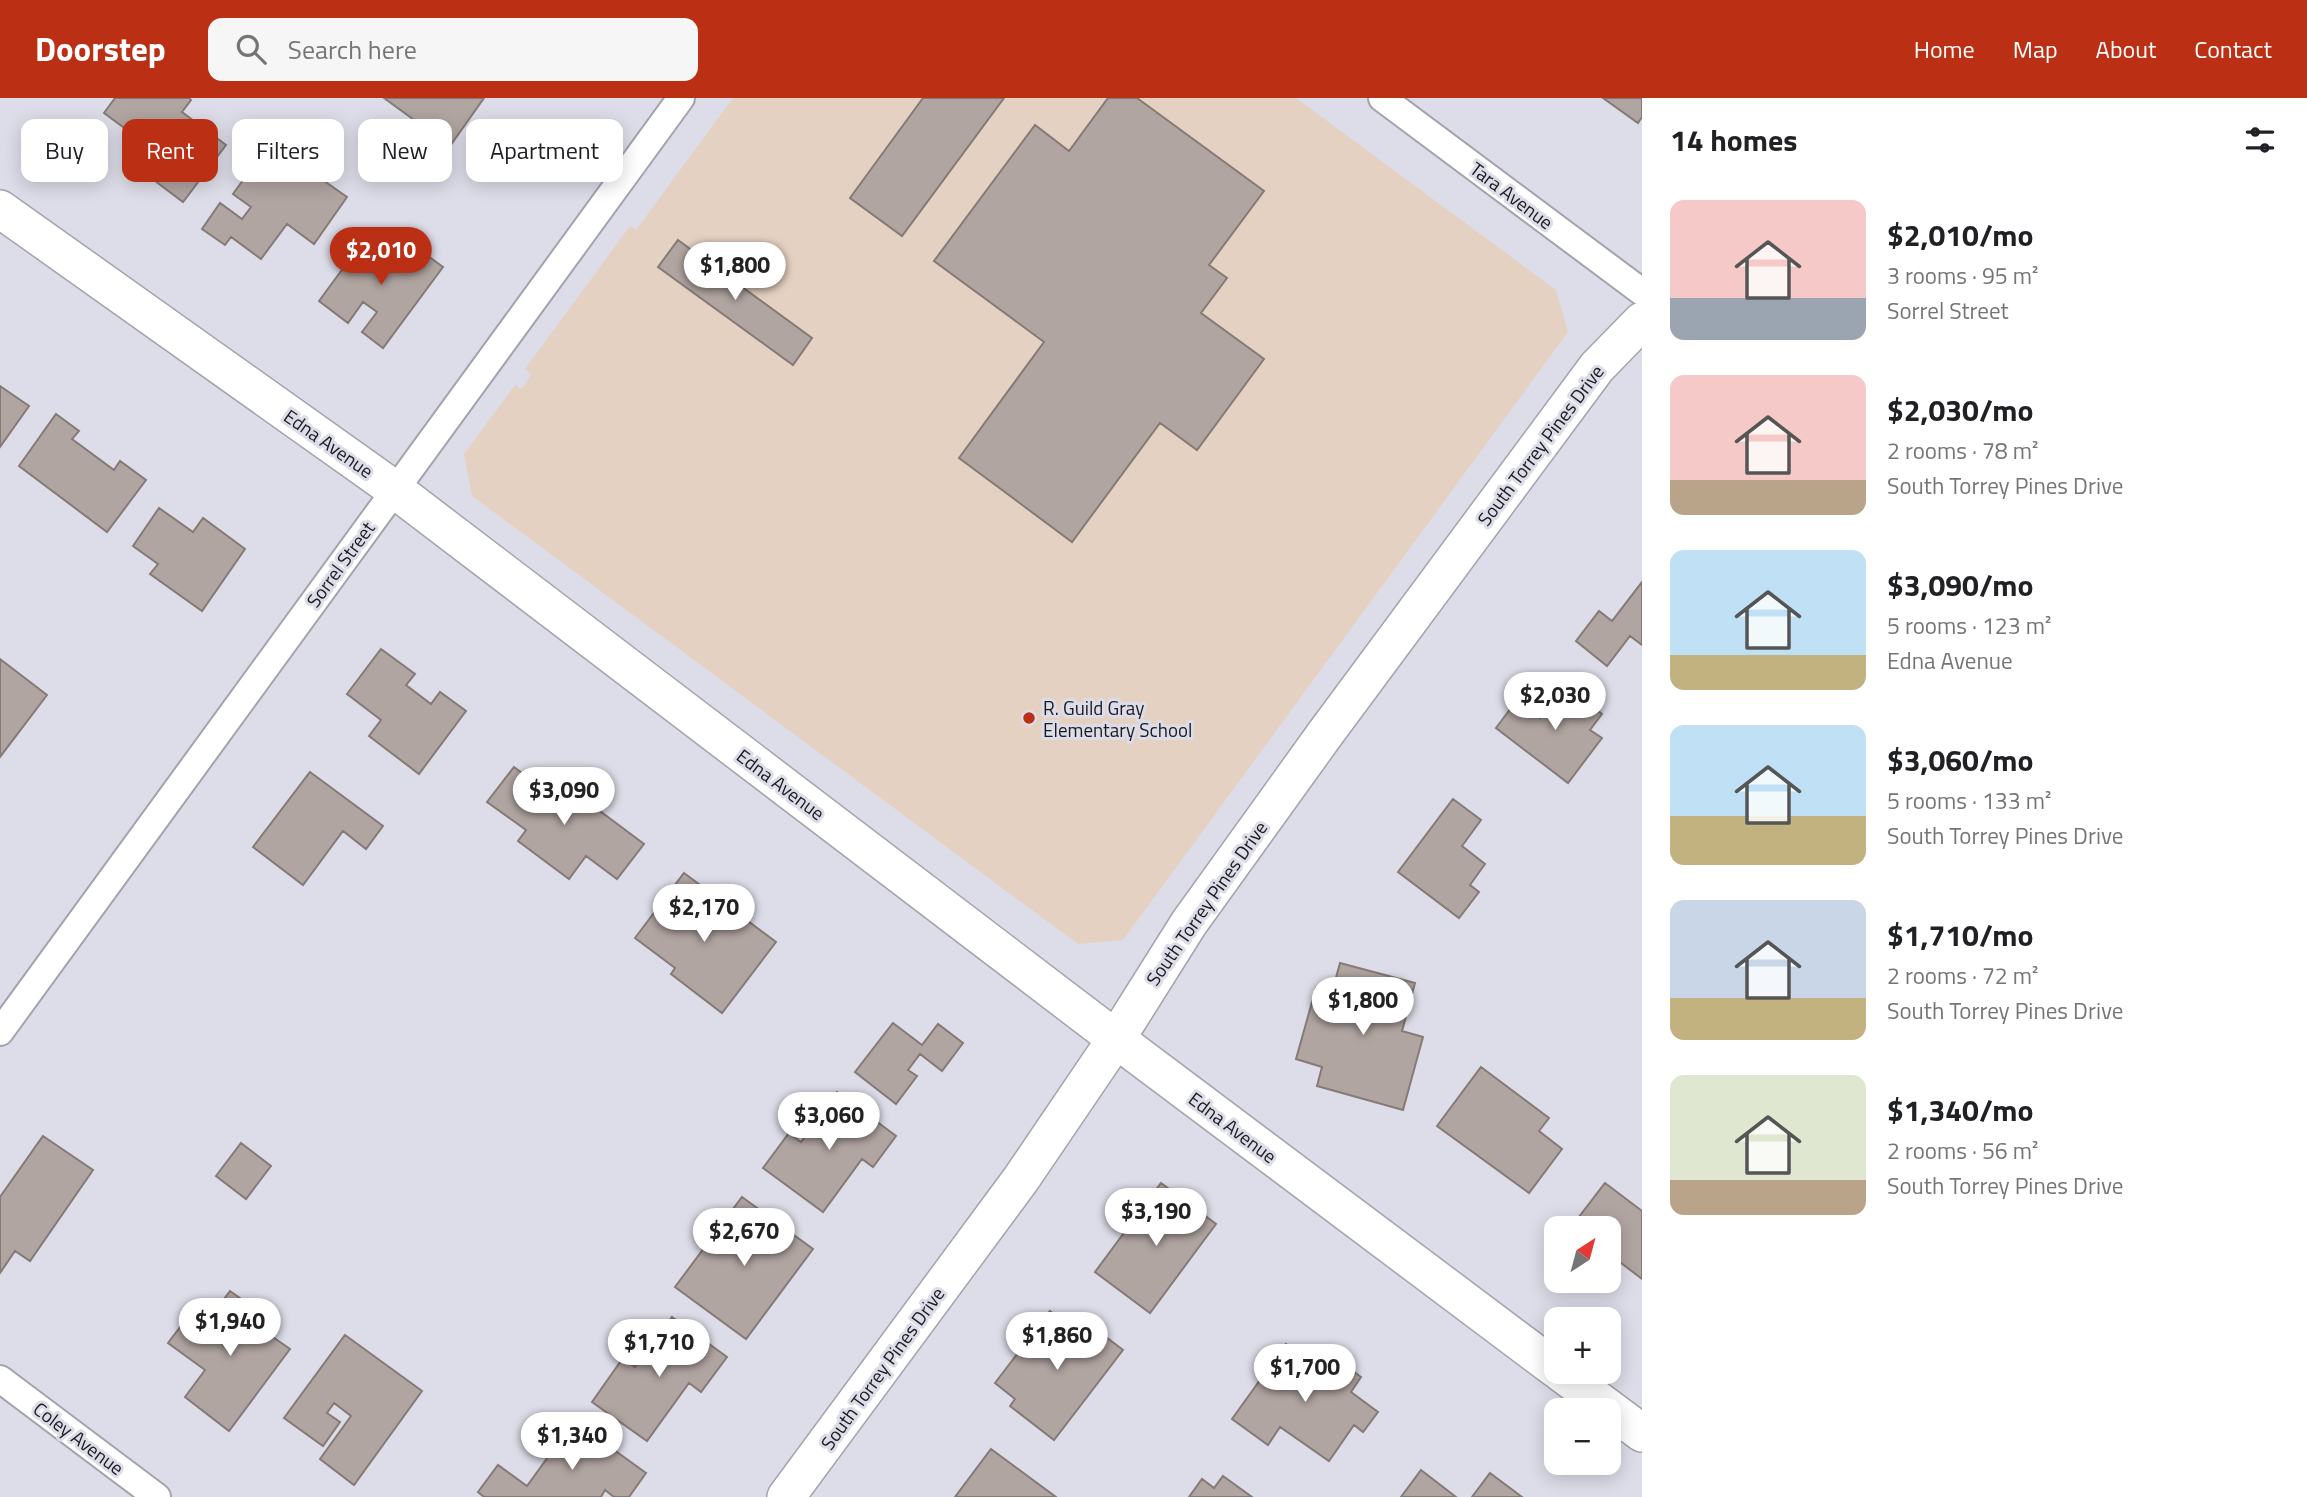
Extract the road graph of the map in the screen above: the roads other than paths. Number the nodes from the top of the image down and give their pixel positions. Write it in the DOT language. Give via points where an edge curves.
graph roads {
  1 [pos="681,98"];
  2 [pos="1382,98"];
  3 [pos="0,209"];
  4 [pos="1642,292"];
  5 [pos="1642,321"];
  6 [pos="394,489"];
  7 [pos="0,1032"];
  8 [pos="1116,1039"];
  9 [pos="1544,1359"];
  10 [pos="0,1379"];
  11 [pos="1576,1384"];
  12 [pos="1642,1433"];
  13 [pos="157,1497"];
  14 [pos="786,1497"];
  1 -- 6 [label="street, Sorrel Street"];
  2 -- 4 [label="street, Tara Avenue"];
  3 -- 6 [label="street, Edna Avenue"];
  5 -- 8 [label="street, South Torrey Pines Drive" via="1597,367 1325,734 1189,923"];
  6 -- 7 [label="street, Sorrel Street"];
  6 -- 8 [label="street, Edna Avenue"];
  8 -- 9 [label="street, Edna Avenue"];
  8 -- 14 [label="street, South Torrey Pines Drive" via="1021,1179"];
  10 -- 13 [label="street, Coley Avenue"];
  11 -- 12 [label="street"];
}
